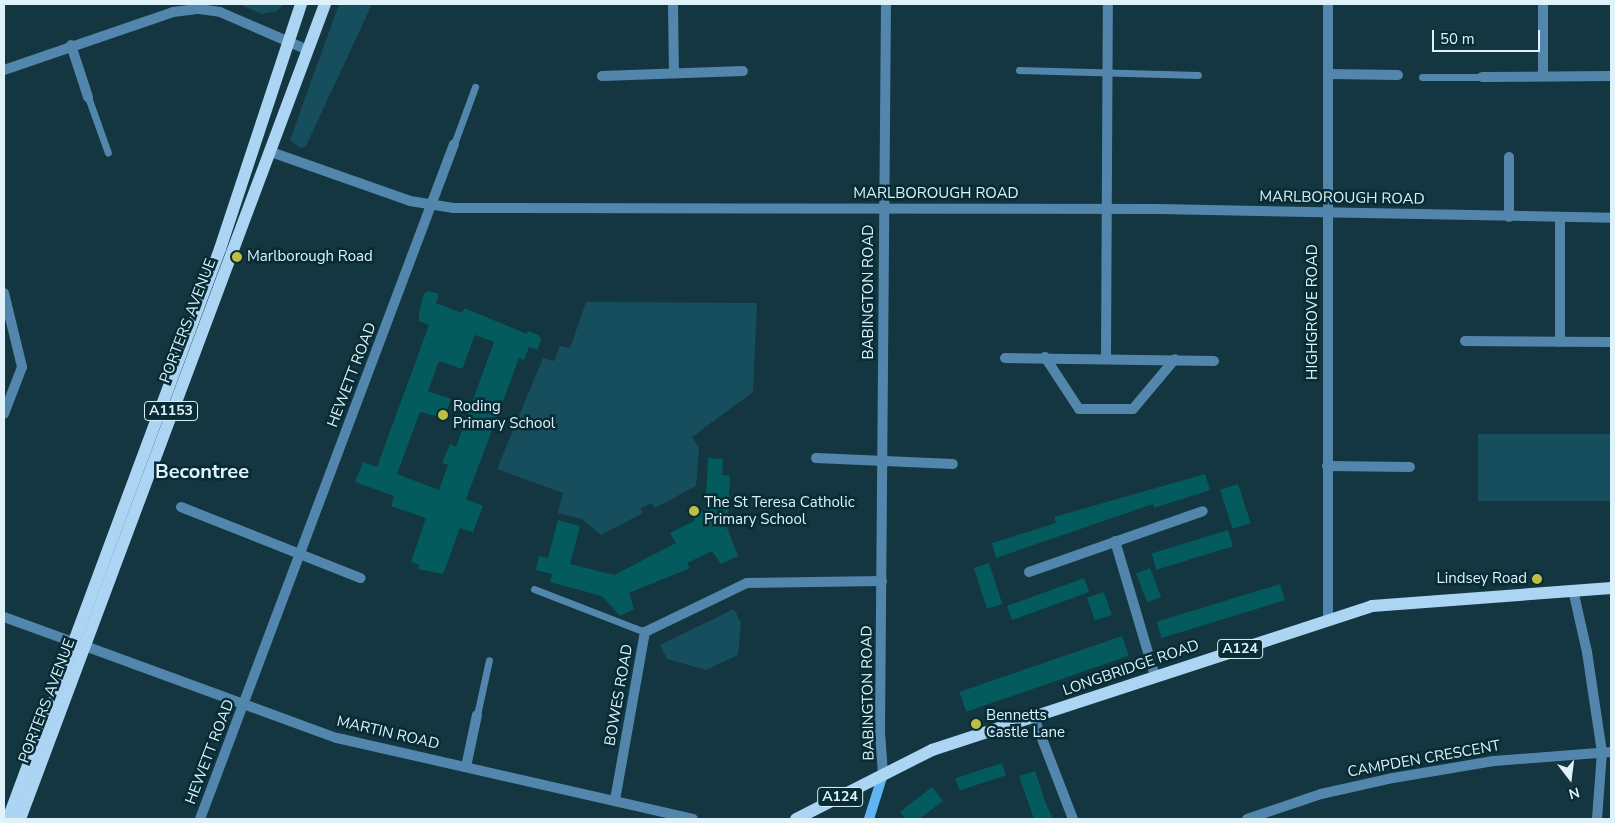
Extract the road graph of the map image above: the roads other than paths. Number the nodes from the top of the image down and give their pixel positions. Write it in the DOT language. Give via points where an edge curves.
graph roads {
  1 [pos="301,4"];
  2 [pos="324,4"];
  3 [pos="673,4"];
  4 [pos="886,4"];
  5 [pos="1108,4"];
  6 [pos="1328,4"];
  7 [pos="1543,4"];
  8 [pos="287,42"];
  9 [pos="71,45"];
  10 [pos="308,50"];
  11 [pos="4,70"];
  12 [pos="1019,70"];
  13 [pos="743,71"];
  14 [pos="674,73"];
  15 [pos="1108,73"];
  16 [pos="1328,74"];
  17 [pos="1198,75"];
  18 [pos="602,76"];
  19 [pos="1398,76"];
  20 [pos="1543,76"];
  21 [pos="1611,76"];
  22 [pos="1422,77"];
  23 [pos="1482,77"];
  24 [pos="475,87"];
  25 [pos="88,96"];
  26 [pos="454,144"];
  27 [pos="271,152"];
  28 [pos="108,153"];
  29 [pos="1509,157"];
  30 [pos="431,206"];
  31 [pos="884,209"];
  32 [pos="1107,209"];
  33 [pos="1328,214"];
  34 [pos="1509,217"];
  35 [pos="1560,218"];
  36 [pos="1611,218"];
  37 [pos="4,293"];
  38 [pos="1465,341"];
  39 [pos="1560,342"];
  40 [pos="1611,342"];
  41 [pos="1045,357"];
  42 [pos="1106,357"];
  43 [pos="1005,358"];
  44 [pos="1176,359"];
  45 [pos="1214,361"];
  46 [pos="4,414"];
  47 [pos="816,458"];
  48 [pos="884,461"];
  49 [pos="953,464"];
  50 [pos="1327,466"];
  51 [pos="1410,468"];
  52 [pos="181,507"];
  53 [pos="1203,511"];
  54 [pos="1115,541"];
  55 [pos="301,554"];
  56 [pos="1029,572"];
  57 [pos="360,578"];
  58 [pos="882,581"];
  59 [pos="1611,588"];
  60 [pos="534,590"];
  61 [pos="1573,590"];
  62 [pos="4,617"];
  63 [pos="1328,620"];
  64 [pos="645,632"];
  65 [pos="79,644"];
  66 [pos="489,660"];
  67 [pos="1155,676"];
  68 [pos="244,705"];
  69 [pos="477,715"];
  70 [pos="1034,718"];
  71 [pos="1607,752"];
  72 [pos="466,766"];
  73 [pos="883,774"];
  74 [pos="615,800"];
  75 [pos="8,819"];
  76 [pos="20,819"];
  77 [pos="200,819"];
  78 [pos="693,819"];
  79 [pos="796,819"];
  80 [pos="869,819"];
  81 [pos="1073,819"];
  82 [pos="1247,819"];
  83 [pos="1597,819"];
  1 -- 8 [label="main road, PORTERS AVENUE / A1153"];
  2 -- 10 [label="main road, PORTERS AVENUE / A1153"];
  3 -- 14 [label="street"];
  4 -- 31 [label="street, BABINGTON ROAD"];
  5 -- 15 [label="street"];
  6 -- 16 [label="street, HIGHGROVE ROAD"];
  7 -- 20 [label="street"];
  8 -- 9 [label="street" via="220,12 199,9 172,12"];
  8 -- 10 [label="street"];
  8 -- 65 [label="main road, PORTERS AVENUE / A1153" via="220,249"];
  9 -- 11 [label="street"];
  9 -- 25 [label="street"];
  10 -- 27 [label="main road, PORTERS AVENUE / A1153"];
  12 -- 15 [label="lane"];
  13 -- 14 [label="street"];
  14 -- 18 [label="street"];
  15 -- 17 [label="lane"];
  15 -- 32 [label="street"];
  16 -- 19 [label="street"];
  16 -- 33 [label="street, HIGHGROVE ROAD"];
  20 -- 21 [label="street"];
  20 -- 23 [label="street"];
  22 -- 23 [label="lane"];
  24 -- 26 [label="lane"];
  25 -- 28 [label="lane"];
  26 -- 30 [label="street, HEWETT ROAD"];
  27 -- 30 [label="street, MARLBOROUGH ROAD"];
  27 -- 65 [label="main road, PORTERS AVENUE / A1153"];
  29 -- 34 [label="street"];
  30 -- 31 [label="street, MARLBOROUGH ROAD"];
  30 -- 55 [label="street, HEWETT ROAD"];
  31 -- 32 [label="street, MARLBOROUGH ROAD"];
  31 -- 48 [label="street, BABINGTON ROAD"];
  32 -- 33 [label="street, MARLBOROUGH ROAD"];
  32 -- 42 [label="street"];
  33 -- 34 [label="street, MARLBOROUGH ROAD"];
  33 -- 50 [label="street, HIGHGROVE ROAD"];
  34 -- 35 [label="street, MARLBOROUGH ROAD"];
  35 -- 36 [label="street, MARLBOROUGH ROAD"];
  35 -- 39 [label="street"];
  37 -- 46 [label="street" via="22,367"];
  38 -- 39 [label="street"];
  39 -- 40 [label="street"];
  41 -- 42 [label="street"];
  41 -- 43 [label="street"];
  41 -- 44 [label="street" via="1079,409 1133,409"];
  42 -- 44 [label="street"];
  44 -- 45 [label="street"];
  47 -- 48 [label="street"];
  48 -- 49 [label="street"];
  48 -- 58 [label="street, BABINGTON ROAD"];
  50 -- 51 [label="street"];
  50 -- 63 [label="street, HIGHGROVE ROAD"];
  52 -- 55 [label="street"];
  53 -- 54 [label="street"];
  54 -- 56 [label="street"];
  54 -- 67 [label="street"];
  55 -- 57 [label="street"];
  55 -- 68 [label="street, HEWETT ROAD"];
  58 -- 64 [label="street, BOWES ROAD" via="747,583"];
  58 -- 73 [label="street, BABINGTON ROAD" via="880,732"];
  59 -- 61 [label="main road, LONGBRIDGE ROAD / A124"];
  60 -- 64 [label="lane"];
  61 -- 63 [label="main road, LONGBRIDGE ROAD / A124" via="1372,606"];
  61 -- 71 [label="street"];
  62 -- 65 [label="street, MARTIN ROAD"];
  63 -- 67 [label="main road, LONGBRIDGE ROAD / A124"];
  64 -- 74 [label="street, BOWES ROAD"];
  65 -- 68 [label="street, MARTIN ROAD"];
  65 -- 75 [label="main road, PORTERS AVENUE / A1153"];
  65 -- 76 [label="main road, PORTERS AVENUE / A1153"];
  66 -- 69 [label="lane"];
  67 -- 70 [label="main road, LONGBRIDGE ROAD / A124"];
  68 -- 72 [label="street, MARTIN ROAD" via="337,738"];
  68 -- 77 [label="street, HEWETT ROAD"];
  69 -- 72 [label="street"];
  70 -- 73 [label="main road, LONGBRIDGE ROAD / A124" via="932,750"];
  70 -- 81 [label="street"];
  71 -- 82 [label="street, CAMPDEN CRESCENT" via="1494,761 1393,778 1321,794"];
  71 -- 83 [label="street"];
  72 -- 74 [label="street, MARTIN ROAD"];
  73 -- 79 [label="main road, LONGBRIDGE ROAD / A124"];
  73 -- 80 [label="main road"];
  74 -- 78 [label="street, MARTIN ROAD"];
}
